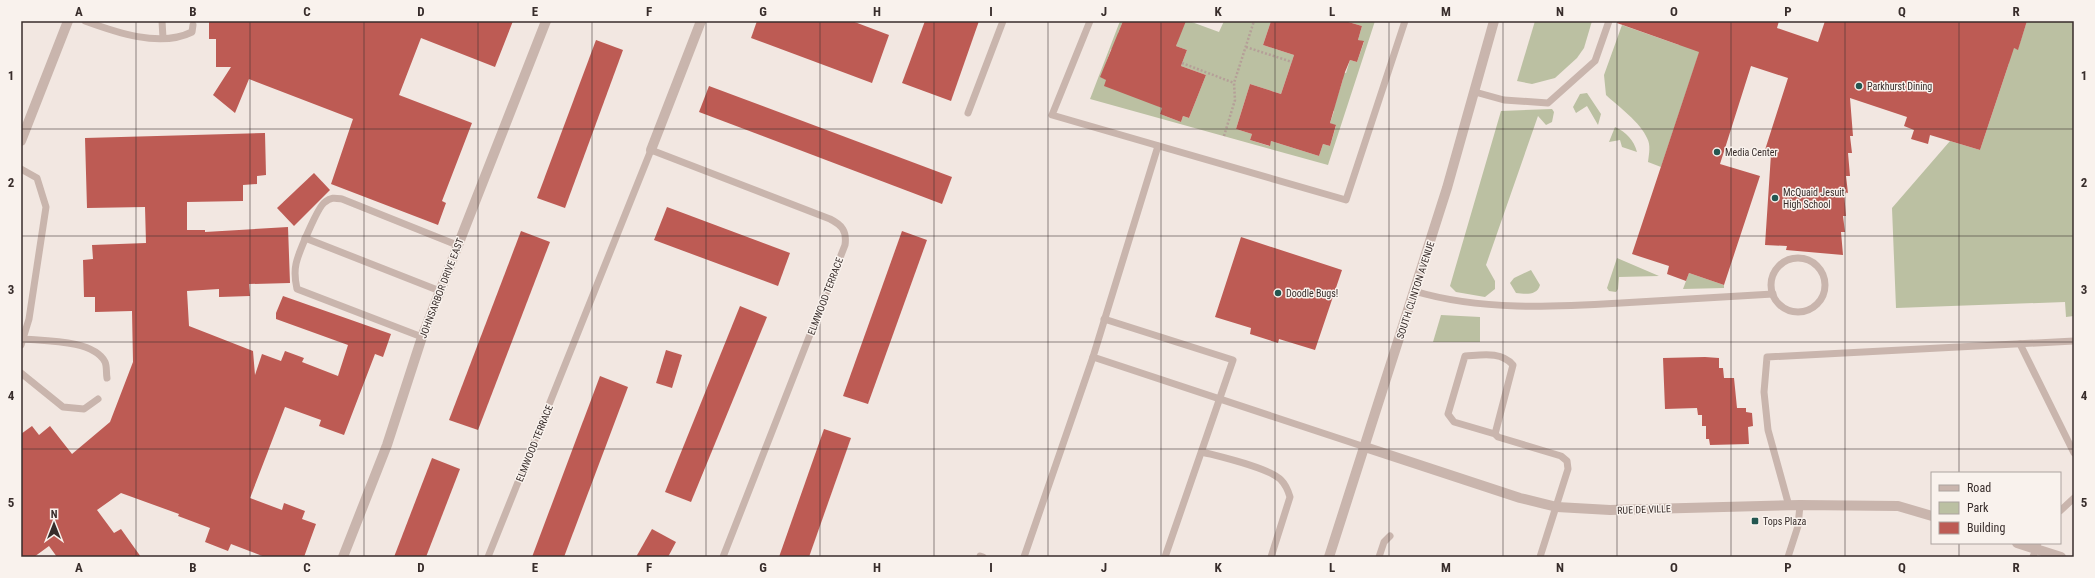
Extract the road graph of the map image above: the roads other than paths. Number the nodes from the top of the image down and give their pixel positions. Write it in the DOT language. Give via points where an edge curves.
graph roads {
  1 [pos="68,21"];
  2 [pos="85,21"];
  3 [pos="162,21"];
  4 [pos="546,21"];
  5 [pos="701,21"];
  6 [pos="1003,21"];
  7 [pos="1090,21"];
  8 [pos="1405,21"];
  9 [pos="1494,21"];
  10 [pos="1609,21"];
  11 [pos="193,25"];
  12 [pos="163,38"];
  13 [pos="1475,92"];
  14 [pos="968,113"];
  15 [pos="21,141"];
  16 [pos="1158,146"];
  17 [pos="651,150"];
  18 [pos="21,169"];
  19 [pos="305,238"];
  20 [pos="457,245"];
  21 [pos="440,291"];
  22 [pos="1414,291"];
  23 [pos="1773,294"];
  24 [pos="1104,319"];
  25 [pos="422,337"];
  26 [pos="2074,341"];
  27 [pos="22,342"];
  28 [pos="2020,344"];
  29 [pos="1093,357"];
  30 [pos="21,373"];
  31 [pos="107,378"];
  32 [pos="98,399"];
  33 [pos="1220,399"];
  34 [pos="1495,434"];
  35 [pos="1365,447"];
  36 [pos="1202,452"];
  37 [pos="2074,453"];
  38 [pos="2074,498"];
  39 [pos="1800,505"];
  40 [pos="1789,506"];
  41 [pos="1557,507"];
  42 [pos="2061,510"];
  43 [pos="1931,516"];
  44 [pos="1390,536"];
  45 [pos="2020,544"];
  46 [pos="2036,550"];
  47 [pos="343,557"];
  48 [pos="488,557"];
  49 [pos="723,557"];
  50 [pos="1024,557"];
  51 [pos="1165,557"];
  52 [pos="1271,557"];
  53 [pos="1329,557"];
  54 [pos="1379,557"];
  55 [pos="1540,557"];
  56 [pos="1788,557"];
  57 [pos="2061,557"];
  1 -- 15 [label="street"];
  2 -- 12 [label="lane" via="122,34"];
  3 -- 12 [label="lane"];
  4 -- 20 [label="street, JOHNSARBOR DRIVE EAST"];
  5 -- 17 [label="street, ELMWOOD TERRACE"];
  6 -- 14 [label="lane"];
  7 -- 16 [label="lane" via="1052,115"];
  8 -- 16 [label="lane" via="1346,200"];
  9 -- 13 [label="street, SOUTH CLINTON AVENUE"];
  10 -- 13 [label="lane" via="1595,61 1548,103 1504,100"];
  11 -- 12 [label="lane" via="192,32 183,36"];
  13 -- 22 [label="street, SOUTH CLINTON AVENUE"];
  16 -- 24 [label="lane"];
  17 -- 48 [label="lane, ELMWOOD TERRACE"];
  17 -- 49 [label="lane, ELMWOOD TERRACE" via="830,219 845,230 845,245"];
  18 -- 27 [label="lane" via="37,178 46,207 29,319"];
  19 -- 20 [label="lane" via="323,203 332,197"];
  19 -- 21 [label="lane"];
  19 -- 25 [label="lane" via="296,263 294,277 297,289"];
  20 -- 21 [label="street, JOHNSARBOR DRIVE EAST"];
  21 -- 25 [label="street, JOHNSARBOR DRIVE EAST"];
  22 -- 23 [label="lane" via="1443,300 1492,306 1591,305"];
  22 -- 35 [label="street, SOUTH CLINTON AVENUE"];
  23 -- 23 [label="lane" via="1784,308 1792,312 1809,310 1822,298 1825,281 1822,272 1809,260 1791,259 1777,269 1771,286"];
  24 -- 29 [label="lane"];
  24 -- 33 [label="lane" via="1232,360"];
  25 -- 47 [label="street, JOHNSARBOR DRIVE EAST" via="387,445"];
  26 -- 28 [label="lane"];
  27 -- 31 [label="lane" via="74,344 94,350 105,362"];
  28 -- 37 [label="lane"];
  28 -- 40 [label="lane" via="1767,357 1764,392 1768,430"];
  29 -- 33 [label="lane"];
  29 -- 50 [label="lane"];
  30 -- 32 [label="lane" via="63,408 84,409"];
  33 -- 35 [label="lane"];
  33 -- 36 [label="lane"];
  34 -- 34 [label="lane" via="1513,365 1510,361 1492,354 1465,356 1449,418 1454,422"];
  34 -- 41 [label="lane" via="1517,444 1561,456 1567,461 1568,469"];
  35 -- 41 [label="street, RUE DE VILLE" via="1520,498"];
  35 -- 53 [label="street, SOUTH CLINTON AVENUE"];
  36 -- 51 [label="lane"];
  36 -- 52 [label="lane" via="1268,472 1280,479 1287,488 1290,497"];
  38 -- 42 [label="lane"];
  39 -- 40 [label="street, RUE DE VILLE"];
  39 -- 43 [label="street, RUE DE VILLE" via="1898,506"];
  39 -- 56 [label="lane" via="1798,526"];
  40 -- 41 [label="street, RUE DE VILLE" via="1610,510"];
  41 -- 55 [label="lane"];
  44 -- 54 [label="lane" via="1384,542"];
  45 -- 46 [label="street"];
  46 -- 57 [label="street"];
}
